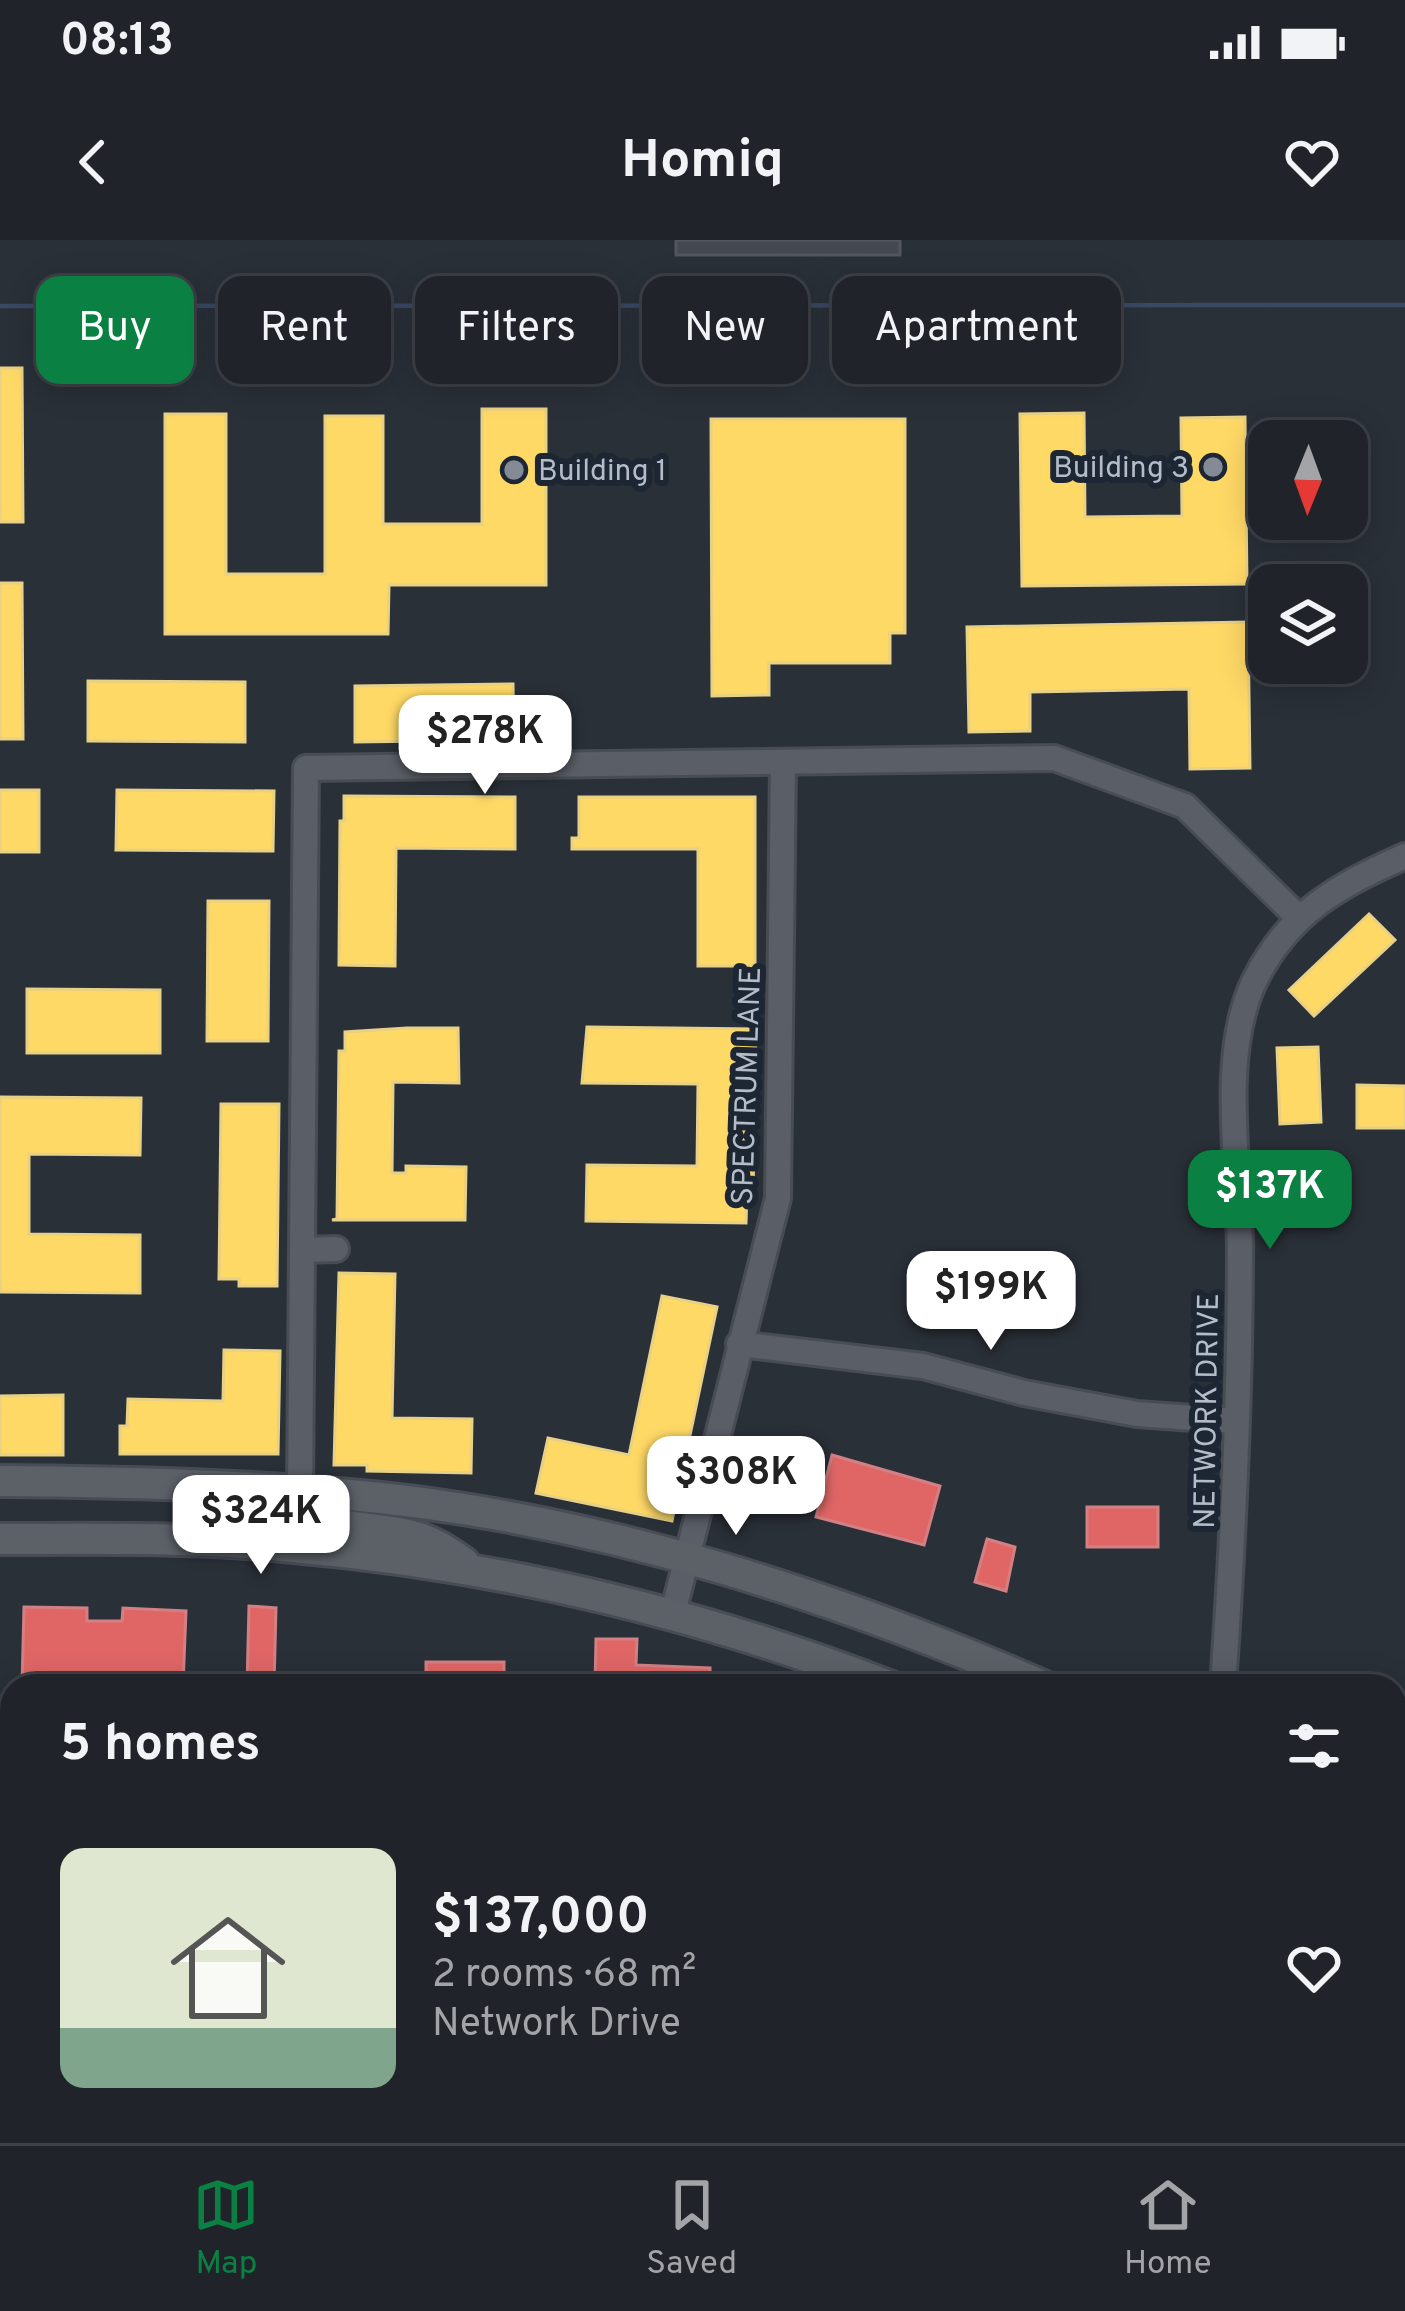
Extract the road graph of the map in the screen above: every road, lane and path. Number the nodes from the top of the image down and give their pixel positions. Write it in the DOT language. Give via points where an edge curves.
graph roads {
  1 [pos="783,764"];
  2 [pos="1405,856"];
  3 [pos="1298,917"];
  4 [pos="336,1249"];
  5 [pos="303,1250"];
  6 [pos="739,1344"];
  7 [pos="1237,1420"];
  8 [pos="0,1481"];
  9 [pos="300,1491"];
  10 [pos="0,1539"];
  11 [pos="687,1560"];
  12 [pos="476,1571"];
  13 [pos="673,1613"];
  14 [pos="858,1674"];
  15 [pos="1014,1674"];
  16 [pos="1224,1674"];
  1 -- 3 [label="street" via="1054,758 1185,806"];
  1 -- 5 [label="street" via="306,768"];
  1 -- 6 [label="street, SPECTRUM LANE" via="778,1198"];
  2 -- 3 [label="street, NETWORK DRIVE"];
  3 -- 7 [label="street, NETWORK DRIVE" via="1253,984 1234,1059"];
  4 -- 5 [label="street"];
  5 -- 9 [label="street"];
  6 -- 7 [label="street" via="923,1366 1137,1414"];
  6 -- 11 [label="street, SPECTRUM LANE"];
  7 -- 16 [label="street, NETWORK DRIVE"];
  8 -- 9 [label="main road"];
  9 -- 11 [label="main road" via="530,1521"];
  9 -- 12 [label="main road" via="306,1514 324,1523 414,1536"];
  10 -- 12 [label="main road" via="283,1545"];
  11 -- 13 [label="street, SPECTRUM LANE"];
  11 -- 15 [label="main road" via="880,1618"];
  12 -- 13 [label="main road"];
  13 -- 14 [label="main road"];
}
